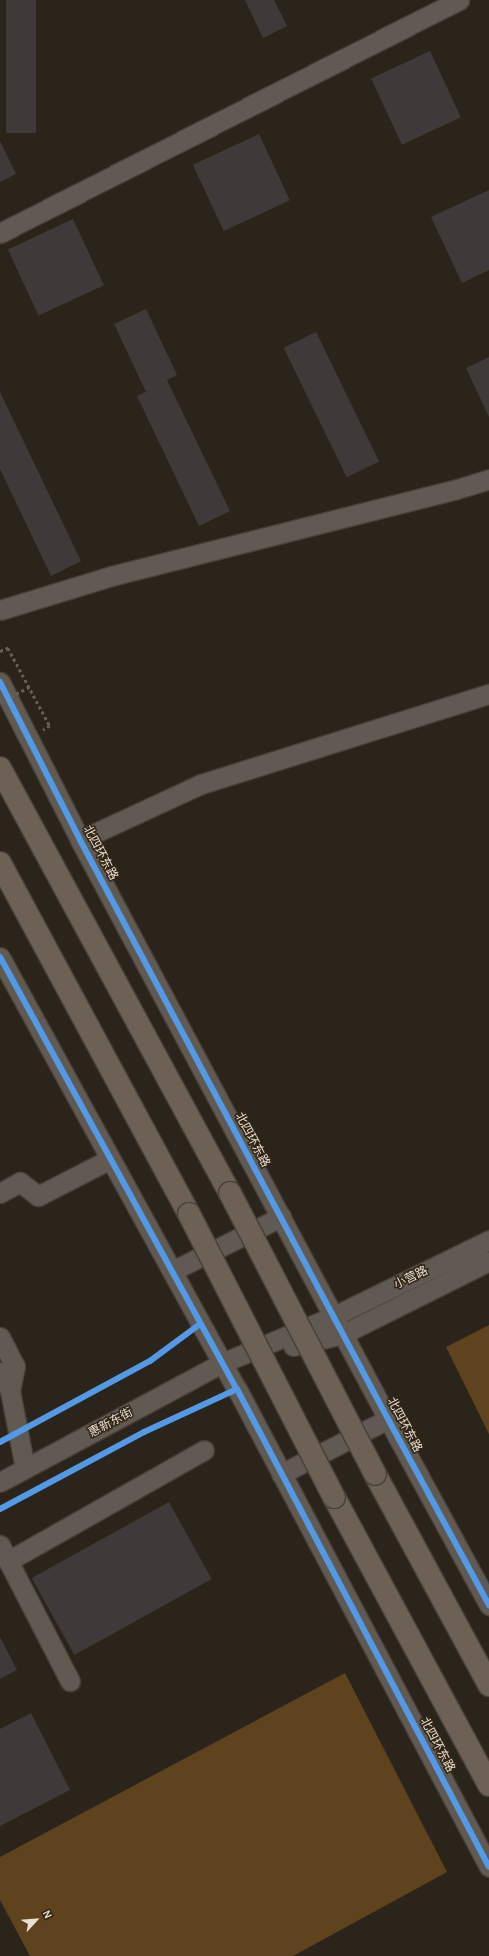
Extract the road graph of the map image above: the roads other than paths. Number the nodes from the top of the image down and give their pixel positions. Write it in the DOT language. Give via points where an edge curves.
graph roads {
  1 [pos="459,0"];
  2 [pos="0,233"];
  3 [pos="489,479"];
  4 [pos="0,610"];
  5 [pos="0,682"];
  6 [pos="489,694"];
  7 [pos="0,768"];
  8 [pos="80,840"];
  9 [pos="0,863"];
  10 [pos="0,957"];
  11 [pos="110,1158"];
  12 [pos="0,1193"];
  13 [pos="281,1217"];
  14 [pos="489,1240"];
  15 [pos="489,1261"];
  16 [pos="172,1272"];
  17 [pos="334,1316"];
  18 [pos="343,1334"];
  19 [pos="0,1337"];
  20 [pos="222,1363"];
  21 [pos="0,1372"];
  22 [pos="10,1391"];
  23 [pos="388,1419"];
  24 [pos="204,1450"];
  25 [pos="25,1468"];
  26 [pos="281,1474"];
  27 [pos="0,1482"];
  28 [pos="4,1553"];
  29 [pos="489,1605"];
  30 [pos="70,1681"];
  31 [pos="489,1685"];
  32 [pos="489,1785"];
  33 [pos="489,1867"];
  1 -- 2 [label="street"];
  3 -- 4 [label="street" via="111,576"];
  5 -- 8 [label="street, 北四环东路"];
  6 -- 8 [label="street" via="201,784"];
  7 -- 31 [label="highway, bridge" via="230,1193 375,1474"];
  8 -- 13 [label="street, 北四环东路"];
  9 -- 32 [label="highway, bridge" via="189,1214 334,1497"];
  10 -- 11 [label="street, 北四环东路"];
  11 -- 12 [label="street" via="38,1196 20,1182"];
  11 -- 16 [label="street, 北四环东路"];
  13 -- 16 [label="street"];
  13 -- 17 [label="street, 北四环东路"];
  14 -- 17 [label="street, 小营路"];
  15 -- 18 [label="street, 小营路"];
  16 -- 20 [label="street, 北四环东路"];
  17 -- 18 [label="street, 北四环东路"];
  17 -- 20 [label="street, 小营路"];
  18 -- 20 [label="street, 小营路"];
  18 -- 23 [label="street, 北四环东路"];
  19 -- 22 [label="street" via="15,1366"];
  20 -- 25 [label="street, 惠新东街"];
  20 -- 26 [label="street, 北四环东路"];
  21 -- 22 [label="street"];
  22 -- 25 [label="street"];
  23 -- 26 [label="street"];
  23 -- 29 [label="street, 北四环东路"];
  24 -- 28 [label="street"];
  25 -- 27 [label="street, 惠新东街"];
  26 -- 33 [label="street, 北四环东路"];
  28 -- 30 [label="street"];
}
